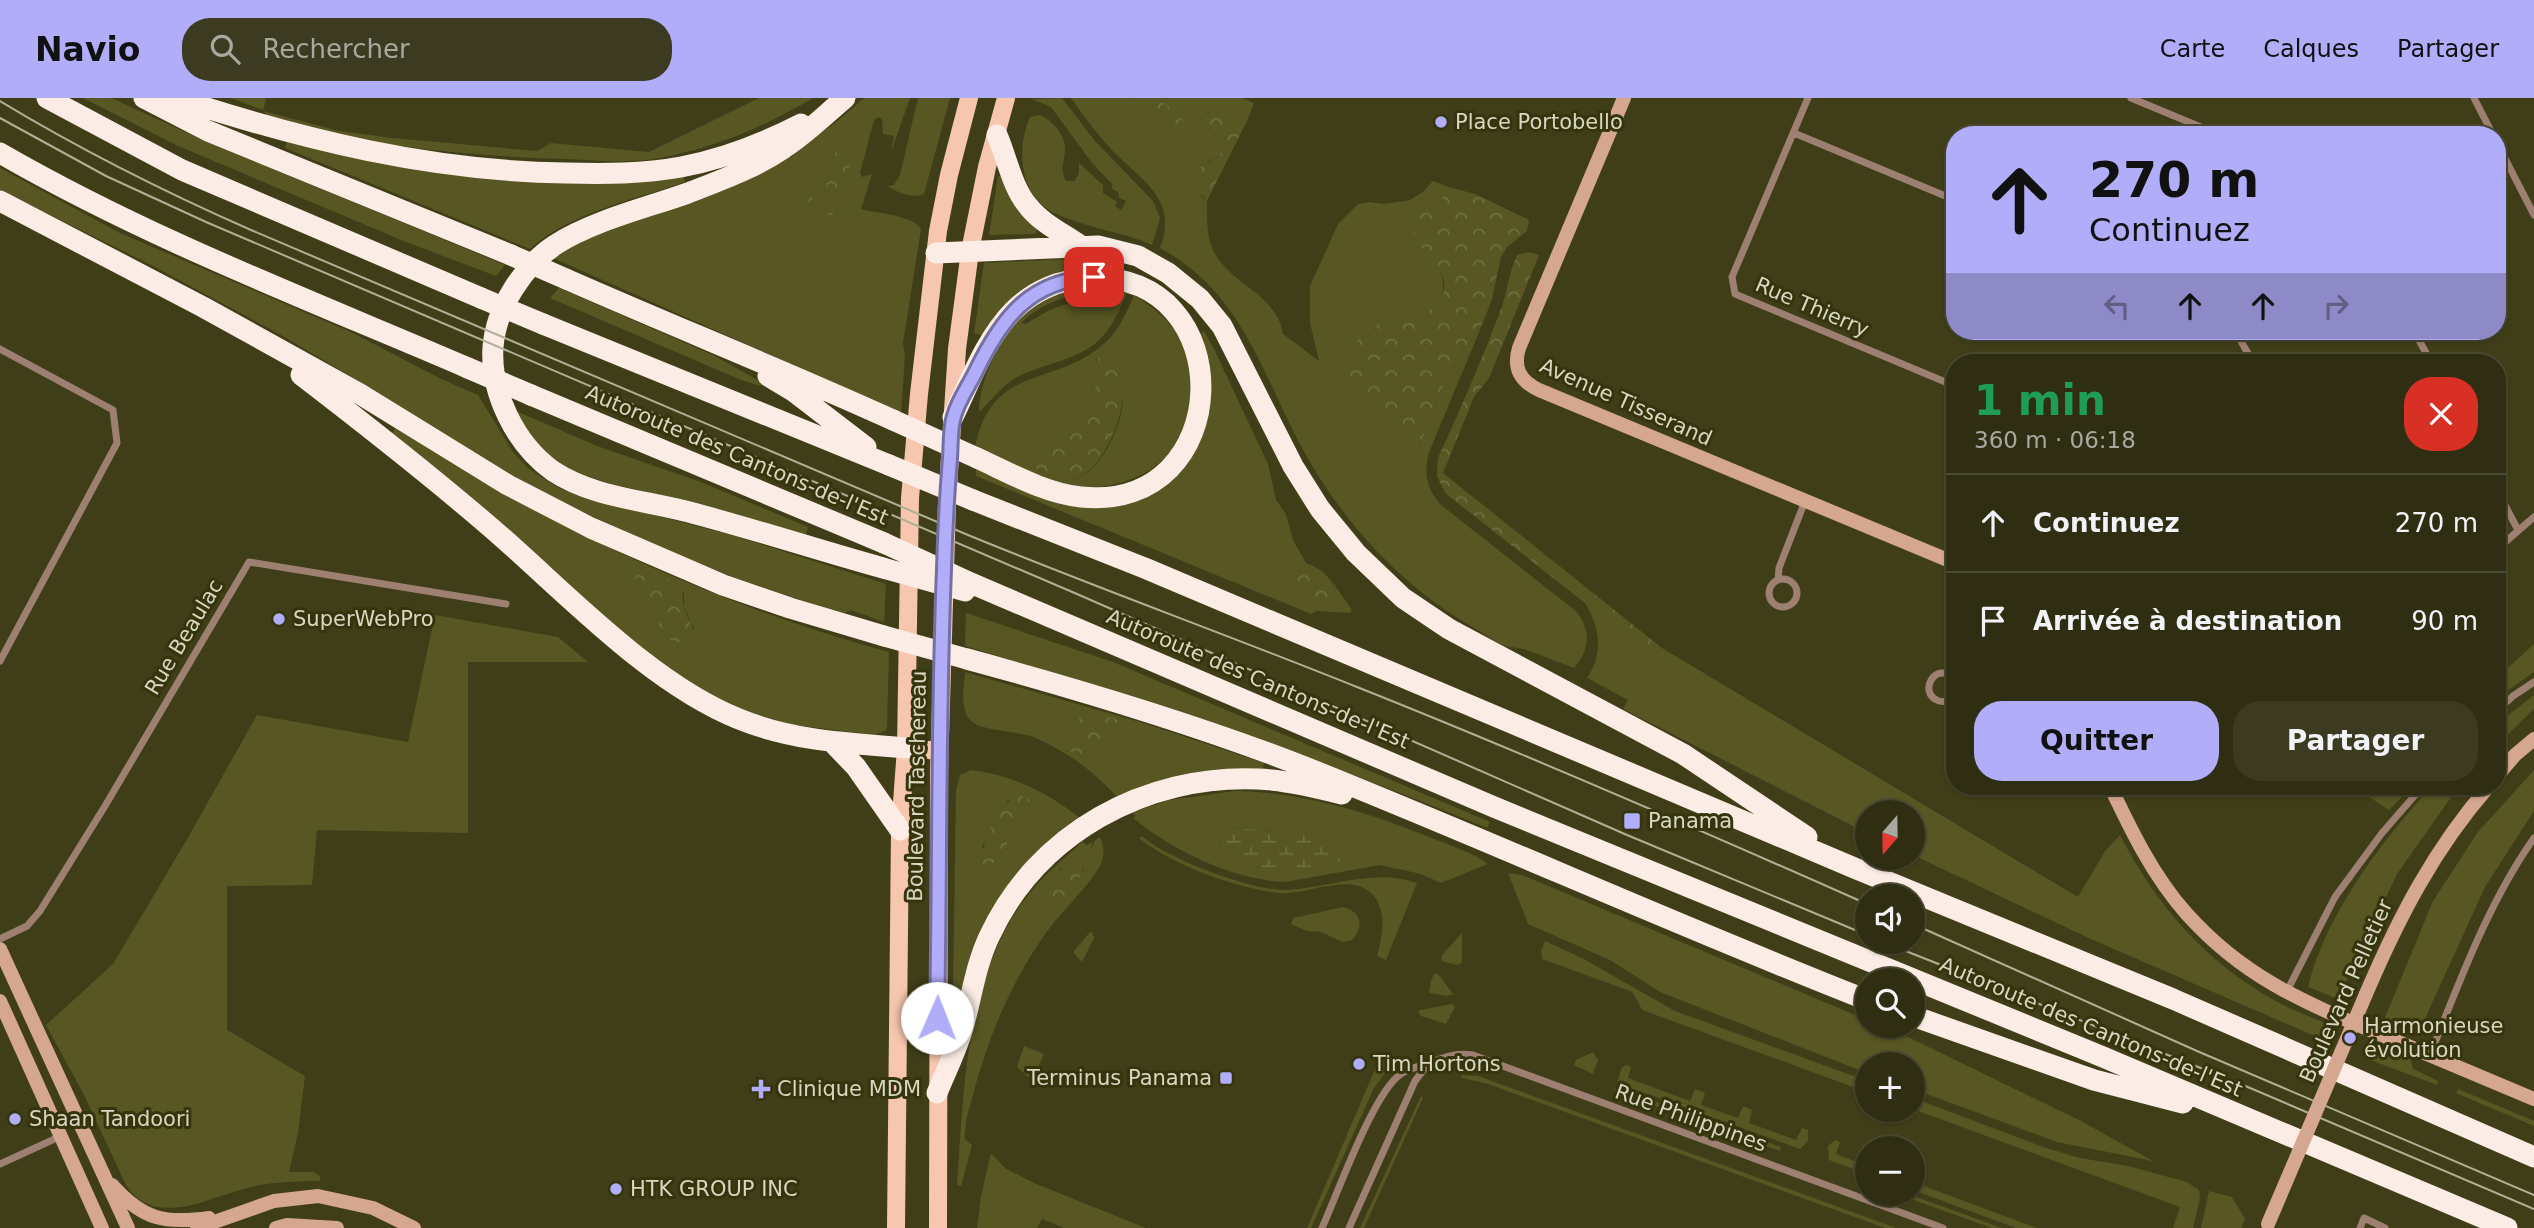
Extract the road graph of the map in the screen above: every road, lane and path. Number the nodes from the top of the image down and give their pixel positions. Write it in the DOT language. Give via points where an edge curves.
graph roads {
  1 [pos="47,98"];
  2 [pos="144,98"];
  3 [pos="176,98"];
  4 [pos="845,98"];
  5 [pos="969,98"];
  6 [pos="1006,98"];
  7 [pos="1624,98"];
  8 [pos="1808,98"];
  9 [pos="2131,98"];
  10 [pos="2474,98"];
  11 [pos="2198,126"];
  12 [pos="2488,126"];
  13 [pos="1794,133"];
  14 [pos="997,135"];
  15 [pos="0,153"];
  16 [pos="2506,161"];
  17 [pos="1946,196"];
  18 [pos="0,201"];
  19 [pos="2534,215"];
  20 [pos="1081,246"];
  21 [pos="970,251"];
  22 [pos="936,253"];
  23 [pos="250,335"];
  24 [pos="718,346"];
  25 [pos="0,349"];
  26 [pos="1946,382"];
  27 [pos="953,417"];
  28 [pos="888,464"];
  29 [pos="1805,501"];
  30 [pos="2506,507"];
  31 [pos="2534,517"];
  32 [pos="2518,530"];
  33 [pos="2506,541"];
  34 [pos="1946,559"];
  35 [pos="1778,580"];
  36 [pos="973,589"];
  37 [pos="506,604"];
  38 [pos="0,661"];
  39 [pos="1946,674"];
  40 [pos="2534,682"];
  41 [pos="1946,701"];
  42 [pos="2506,702"];
  43 [pos="2534,739"];
  44 [pos="833,743"];
  45 [pos="906,748"];
  46 [pos="940,751"];
  47 [pos="2506,766"];
  48 [pos="2114,795"];
  49 [pos="2415,795"];
  50 [pos="2481,795"];
  51 [pos="1429,819"];
  52 [pos="900,830"];
  53 [pos="2534,838"];
  54 [pos="1852,867"];
  55 [pos="0,939"];
  56 [pos="0,950"];
  57 [pos="2286,993"];
  58 [pos="1855,995"];
  59 [pos="0,1001"];
  60 [pos="1925,1020"];
  61 [pos="2430,1056"];
  62 [pos="1428,1064"];
  63 [pos="937,1093"];
  64 [pos="2534,1099"];
  65 [pos="2249,1121"];
  66 [pos="61,1136"];
  67 [pos="2534,1157"];
  68 [pos="0,1164"];
  69 [pos="99,1170"];
  70 [pos="235,1214"];
  71 [pos="2267,1226"];
  72 [pos="102,1228"];
  73 [pos="128,1228"];
  74 [pos="197,1228"];
  75 [pos="276,1228"];
  76 [pos="337,1228"];
  77 [pos="414,1228"];
  78 [pos="896,1228"];
  79 [pos="938,1228"];
  80 [pos="1322,1228"];
  81 [pos="1349,1228"];
  82 [pos="1943,1228"];
  83 [pos="2360,1228"];
  84 [pos="2385,1228"];
  85 [pos="2507,1228"];
  1 -- 28 [label="highway, bridge" via="182,170"];
  2 -- 24 [label="highway, bridge" via="208,131"];
  3 -- 4 [label="highway" via="295,135 395,157 515,172 601,173 664,170 725,156 799,126"];
  4 -- 36 [label="highway, bridge" via="794,142 755,165 589,229 536,261 511,293 497,326 493,357 500,394 516,431 537,458 562,477 594,490"];
  5 -- 22 [label="main road, Boulevard Taschereau"];
  6 -- 14 [label="main road, Boulevard Taschereau"];
  7 -- 29 [label="street, Avenue Tisserand" via="1519,348 1517,370 1539,390"];
  8 -- 13 [label="street, Rue Thierry"];
  9 -- 11 [label="street"];
  10 -- 12 [label="street"];
  13 -- 17 [label="street"];
  13 -- 26 [label="street, Rue Thierry" via="1732,277 1735,294"];
  14 -- 20 [label="highway" via="1028,206"];
  14 -- 21 [label="main road, Boulevard Taschereau"];
  15 -- 36 [label="highway, Autoroute des Cantons-de-l'Est, bridge" via="148,230 884,543"];
  16 -- 19 [label="street"];
  18 -- 23 [label="highway"];
  20 -- 21 [label="highway"];
  20 -- 54 [label="highway" via="1119,250 1147,261 1207,307 1234,346 1293,466 1320,509 1373,571 1413,606 1683,754"];
  21 -- 22 [label="highway"];
  21 -- 27 [label="main road, Boulevard Taschereau"];
  22 -- 45 [label="main road, Boulevard Taschereau" via="910,498"];
  23 -- 44 [label="highway" via="402,453 675,684 739,719 786,735"];
  23 -- 51 [label="highway, bridge" via="359,394 508,485 600,532 723,585 1200,730 1303,766"];
  24 -- 27 [label="highway, bridge" via="1047,489 1081,497 1117,495 1168,469 1194,430 1200,408 1200,364 1182,323 1149,292 1123,281 1083,278 1049,286 1020,304 996,332"];
  24 -- 28 [label="highway" via="793,391"];
  25 -- 38 [label="street" via="113,410 117,443"];
  27 -- 46 [label="main road, Boulevard Taschereau" via="944,554"];
  28 -- 54 [label="highway, bridge"];
  29 -- 34 [label="street, Avenue Tisserand"];
  29 -- 35 [label="street"];
  30 -- 32 [label="street"];
  31 -- 32 [label="street"];
  32 -- 33 [label="street"];
  35 -- 35 [label="street" via="1771,584 1769,596 1775,605 1786,607 1795,600 1796,589 1789,581"];
  36 -- 65 [label="highway, Autoroute des Cantons-de-l'Est" via="1033,610"];
  37 -- 55 [label="street, Rue Beaulac" via="249,562 40,911 27,926"];
  39 -- 41 [label="street" via="1931,679 1928,687 1930,694"];
  40 -- 42 [label="street"];
  43 -- 47 [label="street"];
  44 -- 45 [label="highway"];
  44 -- 52 [label="highway" via="856,767"];
  45 -- 46 [label="main road"];
  45 -- 52 [label="main road, Boulevard Taschereau"];
  46 -- 63 [label="main road, Boulevard Taschereau"];
  48 -- 57 [label="street" via="2177,904 2227,953"];
  49 -- 57 [label="street, Boulevard Pelletier" via="2335,897"];
  50 -- 71 [label="street, Boulevard Pelletier, bridge" via="2413,892 2392,934"];
  51 -- 58 [label="highway"];
  51 -- 63 [label="highway" via="1350,796 1261,779 1190,783 1123,803 1080,828 1038,865 997,921 979,961 964,1025"];
  52 -- 78 [label="main road, Boulevard Taschereau"];
  53 -- 61 [label="street" via="2489,915"];
  54 -- 67 [label="highway" via="2173,999"];
  56 -- 69 [label="street"];
  57 -- 61 [label="street"];
  59 -- 66 [label="street"];
  60 -- 65 [label="highway" via="2094,1080"];
  61 -- 64 [label="street"];
  62 -- 80 [label="street, Rue Philippines" via="1399,1074 1388,1087"];
  62 -- 81 [label="street" via="1409,1092"];
  62 -- 82 [label="street, Rue Philippines" via="1442,1056 1473,1055"];
  63 -- 79 [label="main road, Boulevard Taschereau"];
  65 -- 85 [label="highway, Autoroute des Cantons-de-l'Est"];
  66 -- 68 [label="street"];
  66 -- 72 [label="street"];
  69 -- 70 [label="street" via="128,1203 151,1216 188,1221"];
  69 -- 73 [label="street"];
  70 -- 74 [label="street"];
  70 -- 77 [label="street" via="274,1201 318,1196 373,1208"];
  75 -- 76 [label="street"];
  83 -- 84 [label="street" via="2364,1219"];
}
